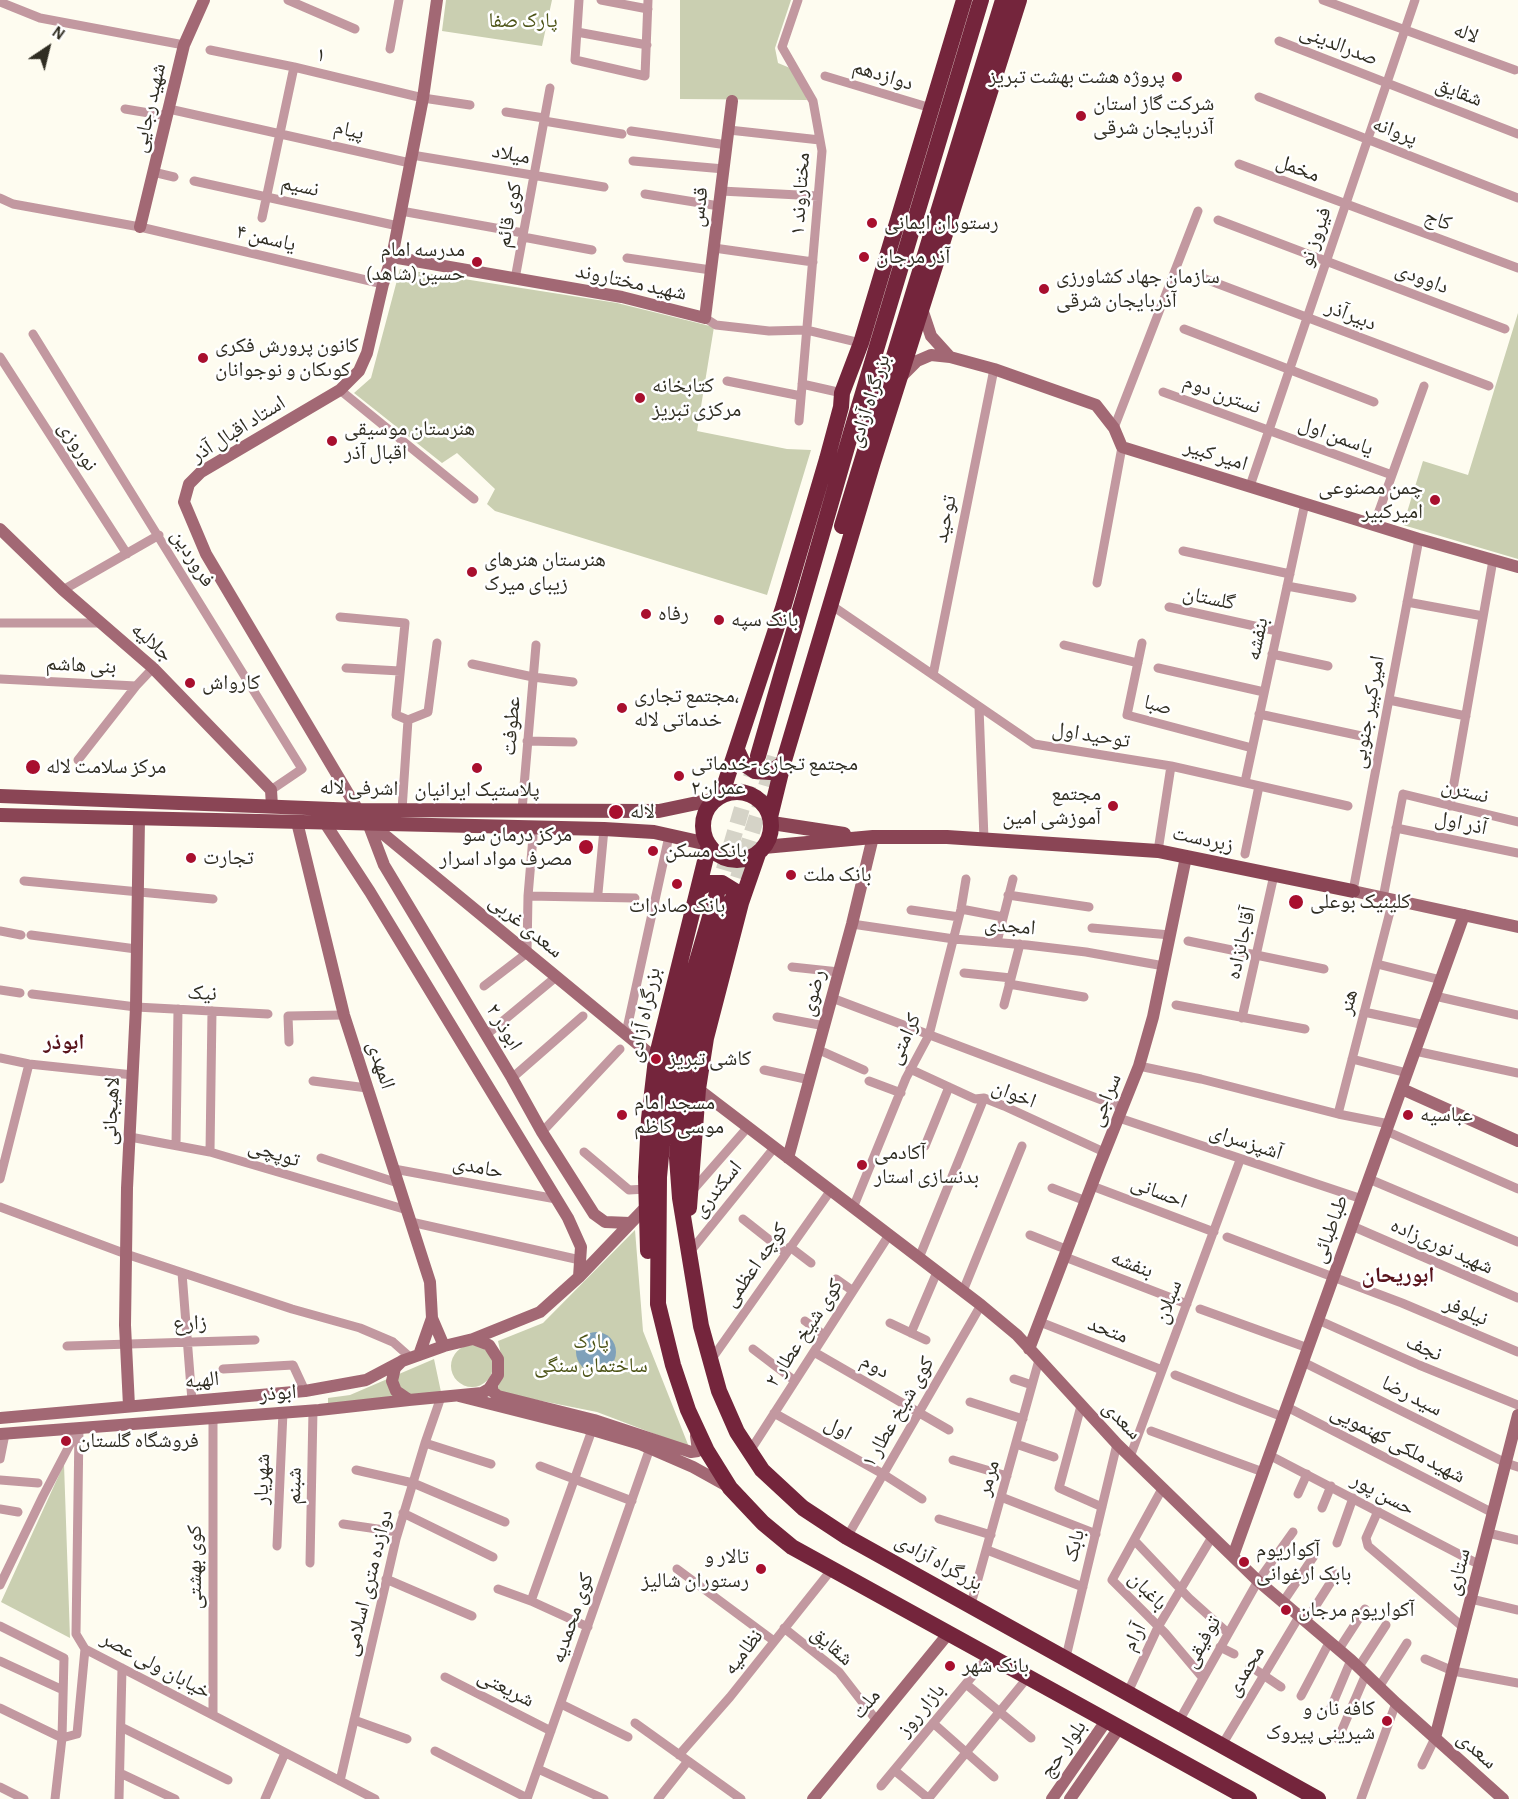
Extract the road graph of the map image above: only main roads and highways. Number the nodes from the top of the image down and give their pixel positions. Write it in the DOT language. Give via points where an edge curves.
graph roads {
  1 [pos="204,0"];
  2 [pos="437,0"];
  3 [pos="964,0"];
  4 [pos="981,0"];
  5 [pos="1003,0"];
  6 [pos="1019,0"];
  7 [pos="732,101"];
  8 [pos="140,227"];
  9 [pos="392,257"];
  10 [pos="922,309"];
  11 [pos="705,318"];
  12 [pos="950,357"];
  13 [pos="900,380"];
  14 [pos="842,400"];
  15 [pos="887,418"];
  16 [pos="851,433"];
  17 [pos="867,440"];
  18 [pos="827,459"];
  19 [pos="873,462"];
  20 [pos="3,533"];
  21 [pos="1518,567"];
  22 [pos="737,750"];
  23 [pos="772,759"];
  24 [pos="0,796"];
  25 [pos="718,797"];
  26 [pos="272,806"];
  27 [pos="358,810"];
  28 [pos="0,815"];
  29 [pos="139,819"];
  30 [pos="771,820"];
  31 [pos="297,822"];
  32 [pos="325,823"];
  33 [pos="369,823"];
  34 [pos="873,837"];
  35 [pos="708,844"];
  36 [pos="761,850"];
  37 [pos="1186,857"];
  38 [pos="696,889"];
  39 [pos="1353,891"];
  40 [pos="730,899"];
  41 [pos="1464,915"];
  42 [pos="1518,926"];
  43 [pos="657,1059"];
  44 [pos="698,1089"];
  45 [pos="1402,1089"];
  46 [pos="1518,1141"];
  47 [pos="788,1158"];
  48 [pos="646,1207"];
  49 [pos="630,1223"];
  50 [pos="688,1251"];
  51 [pos="579,1277"];
  52 [pos="658,1304"];
  53 [pos="432,1318"];
  54 [pos="473,1340"];
  55 [pos="444,1346"];
  56 [pos="1029,1349"];
  57 [pos="411,1358"];
  58 [pos="492,1386"];
  59 [pos="459,1396"];
  60 [pos="409,1400"];
  61 [pos="129,1406"];
  62 [pos="1518,1415"];
  63 [pos="0,1418"];
  64 [pos="696,1429"];
  65 [pos="3,1434"];
  66 [pos="652,1444"];
  67 [pos="1512,1465"];
  68 [pos="730,1488"];
  69 [pos="1233,1556"];
  70 [pos="948,1634"];
  71 [pos="1113,1724"];
  72 [pos="1094,1738"];
  73 [pos="1435,1738"];
  74 [pos="1107,1745"];
  75 [pos="1317,1798"];
  76 [pos="813,1799"];
  77 [pos="1052,1799"];
  78 [pos="1070,1799"];
  79 [pos="1249,1799"];
  80 [pos="1503,1799"];
  1 -- 8 [label="main road, شهید رجایی" via="184,45"];
  2 -- 9 [label="main road, استاد اقبال آذر" via="423,98"];
  3 -- 14 [label="highway, بزرگراه آزادی"];
  4 -- 16 [label="highway, بزرگراه آزادی"];
  5 -- 17 [label="highway, بزرگراه آزادی"];
  6 -- 10 [label="highway, بزرگراه آزادی"];
  7 -- 11 [label="main road, قدس"];
  9 -- 11 [label="main road, شهید مختاروند" via="622,297"];
  9 -- 27 [label="main road, استاد اقبال آذر" via="359,371 340,390 201,472 189,484 184,502 206,554"];
  10 -- 12 [label="main road" via="931,336"];
  10 -- 13 [label="highway, بزرگراه آزادی"];
  12 -- 13 [label="main road" via="932,355 917,360"];
  12 -- 21 [label="main road, امیر کبیر" via="1096,405 1114,428 1122,447"];
  13 -- 15 [label="highway, بزرگراه آزادی"];
  14 -- 16 [label="highway"];
  14 -- 18 [label="highway, بزرگراه آزادی"];
  15 -- 17 [label="highway"];
  15 -- 19 [label="highway, بزرگراه آزادی"];
  16 -- 18 [label="highway"];
  16 -- 23 [label="highway, بزرگراه آزادی"];
  17 -- 19 [label="highway"];
  17 -- 23 [label="highway, بزرگراه آزادی"];
  18 -- 22 [label="highway, بزرگراه آزادی"];
  19 -- 23 [label="highway, بزرگراه آزادی" via="831,605"];
  20 -- 26 [label="main road, جلالیه" via="153,668 271,790"];
  22 -- 23 [label="highway" via="743,763 755,771 770,772"];
  22 -- 25 [label="highway, بزرگراه آزادی"];
  23 -- 30 [label="highway, بزرگراه آزادی"];
  24 -- 26 [label="main road, اشرفی لاله"];
  25 -- 27 [label="main road, اشرفی لاله" via="659,811"];
  25 -- 30 [label="highway" via="739,791 750,794 766,807"];
  25 -- 35 [label="highway" via="705,814 704,835"];
  26 -- 27 [label="main road, اشرفی لاله"];
  28 -- 29 [label="main road, اشرفی لاله"];
  29 -- 31 [label="main road, اشرفی لاله"];
  29 -- 61 [label="main road, لاهیجانی" via="126,1254"];
  30 -- 34 [label="main road, زبردست"];
  30 -- 36 [label="highway" via="769,839"];
  31 -- 32 [label="main road, اشرفی لاله"];
  31 -- 53 [label="main road, المهدی" via="344,1015 430,1282"];
  32 -- 33 [label="main road, اشرفی لاله"];
  32 -- 51 [label="main road" via="568,1218 581,1247"];
  33 -- 35 [label="main road, اشرفی لاله" via="654,832"];
  33 -- 43 [label="main road, سعدی غربی"];
  33 -- 49 [label="main road, ابوذر ۲" via="384,866 594,1214 605,1222"];
  34 -- 36 [label="main road, زبردست"];
  34 -- 37 [label="main road, زبردست" via="984,839 1158,851"];
  34 -- 47 [label="main road, رضوی"];
  35 -- 36 [label="highway" via="716,853 737,860 748,859"];
  35 -- 38 [label="highway, بزرگراه آزادی"];
  36 -- 40 [label="highway, بزرگراه آزادی"];
  37 -- 39 [label="main road, زبردست"];
  37 -- 56 [label="main road, سراجی" via="1139,1066"];
  38 -- 40 [label="highway" via="722,883 735,891"];
  38 -- 43 [label="highway, بزرگراه آزادی"];
  39 -- 41 [label="main road, زبردست"];
  40 -- 44 [label="highway, بزرگراه آزادی"];
  40 -- 50 [label="highway, بزرگراه آزادی" via="685,1065 677,1158"];
  40 -- 52 [label="highway, بزرگراه آزادی" via="680,1020 669,1071 659,1177"];
  41 -- 42 [label="main road, زبردست"];
  41 -- 45 [label="main road, طباطبائی"];
  43 -- 48 [label="highway, بزرگراه آزادی" via="648,1119"];
  44 -- 47 [label="main road, سعدی"];
  44 -- 50 [label="highway, بزرگراه آزادی"];
  45 -- 46 [label="main road"];
  45 -- 69 [label="main road, طباطبائی"];
  47 -- 56 [label="main road, سعدی" via="981,1305"];
  48 -- 49 [label="main road"];
  48 -- 52 [label="highway, بزرگراه آزادی" via="649,1262"];
  49 -- 51 [label="main road"];
  50 -- 75 [label="highway, بزرگراه آزادی" via="701,1326 719,1391 737,1432 762,1470 802,1508 847,1537"];
  51 -- 54 [label="main road" via="540,1312"];
  52 -- 64 [label="highway, بزرگراه آزادی" via="673,1365"];
  53 -- 55 [label="main road, المهدی"];
  53 -- 57 [label="main road, المهدی"];
  54 -- 55 [label="main road, الهیه"];
  54 -- 58 [label="main road" via="489,1345 498,1359 498,1376"];
  55 -- 57 [label="main road, الهیه"];
  56 -- 69 [label="main road, سعدی" via="1117,1444"];
  57 -- 60 [label="main road, المهدی" via="395,1368 392,1381 396,1390"];
  57 -- 61 [label="main road, الهیه" via="366,1380 305,1391"];
  58 -- 59 [label="main road" via="482,1393"];
  58 -- 66 [label="main road" via="498,1396 594,1420"];
  59 -- 60 [label="main road, ابوذر"];
  59 -- 66 [label="main road"];
  60 -- 65 [label="main road, ابوذر"];
  61 -- 63 [label="main road, الهیه"];
  62 -- 67 [label="main road, ستاری"];
  64 -- 66 [label="main road" via="698,1451"];
  64 -- 68 [label="highway, بزرگراه آزادی"];
  66 -- 68 [label="main road"];
  67 -- 73 [label="main road, ستاری" via="1493,1513"];
  68 -- 70 [label="highway, بزرگراه آزادی" via="792,1547"];
  69 -- 73 [label="main road, سعدی"];
  70 -- 71 [label="highway, بزرگراه آزادی"];
  70 -- 76 [label="main road, ملت"];
  71 -- 72 [label="main road, بلوار حج"];
  71 -- 74 [label="main road, بلوار حج"];
  71 -- 79 [label="highway, بزرگراه آزادی"];
  72 -- 74 [label="main road"];
  72 -- 77 [label="main road, بلوار حج"];
  73 -- 80 [label="main road, سعدی"];
  74 -- 78 [label="main road, بلوار حج"];
}
